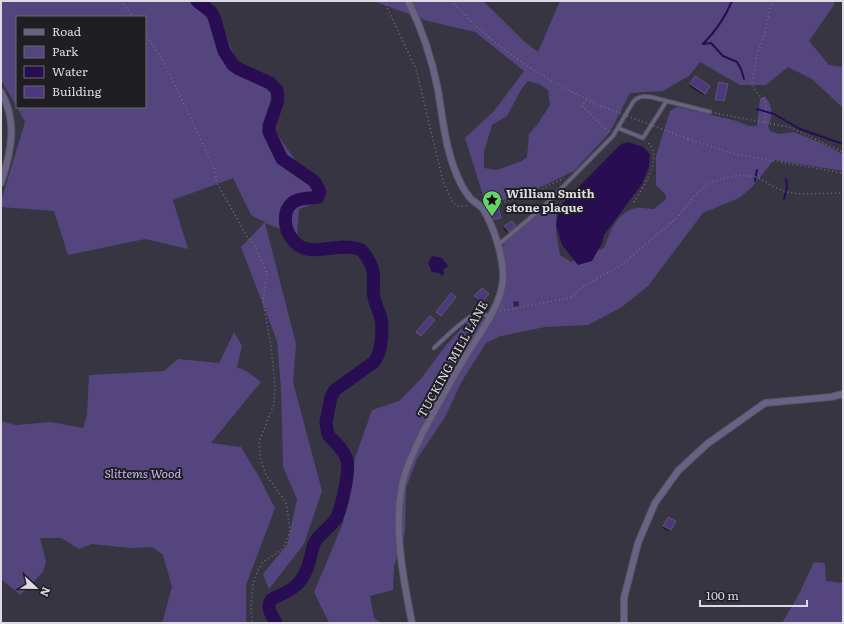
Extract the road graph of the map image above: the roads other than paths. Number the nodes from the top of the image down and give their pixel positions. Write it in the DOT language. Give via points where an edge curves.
graph roads {
  1 [pos="408,1"];
  2 [pos="1,92"];
  3 [pos="666,102"];
  4 [pos="710,112"];
  5 [pos="618,128"];
  6 [pos="1,183"];
  7 [pos="498,245"];
  8 [pos="491,314"];
  9 [pos="434,348"];
  10 [pos="843,394"];
  11 [pos="412,623"];
  12 [pos="624,623"];
  1 -- 7 [label="street, TUCKING MILL LANE" via="432,60 447,143 461,184 482,208"];
  2 -- 6 [label="street" via="6,100 12,131 8,162"];
  3 -- 4 [label="lane"];
  3 -- 5 [label="lane" via="645,96 637,98"];
  3 -- 5 [label="lane" via="643,138"];
  5 -- 7 [label="lane" via="542,208"];
  7 -- 8 [label="street, TUCKING MILL LANE" via="503,279"];
  8 -- 9 [label="lane" via="470,317"];
  8 -- 11 [label="street, TUCKING MILL LANE" via="435,409 404,476 400,498 400,552"];
  10 -- 12 [label="street" via="765,403 707,444 678,471 654,503 638,543 624,598"];
}
